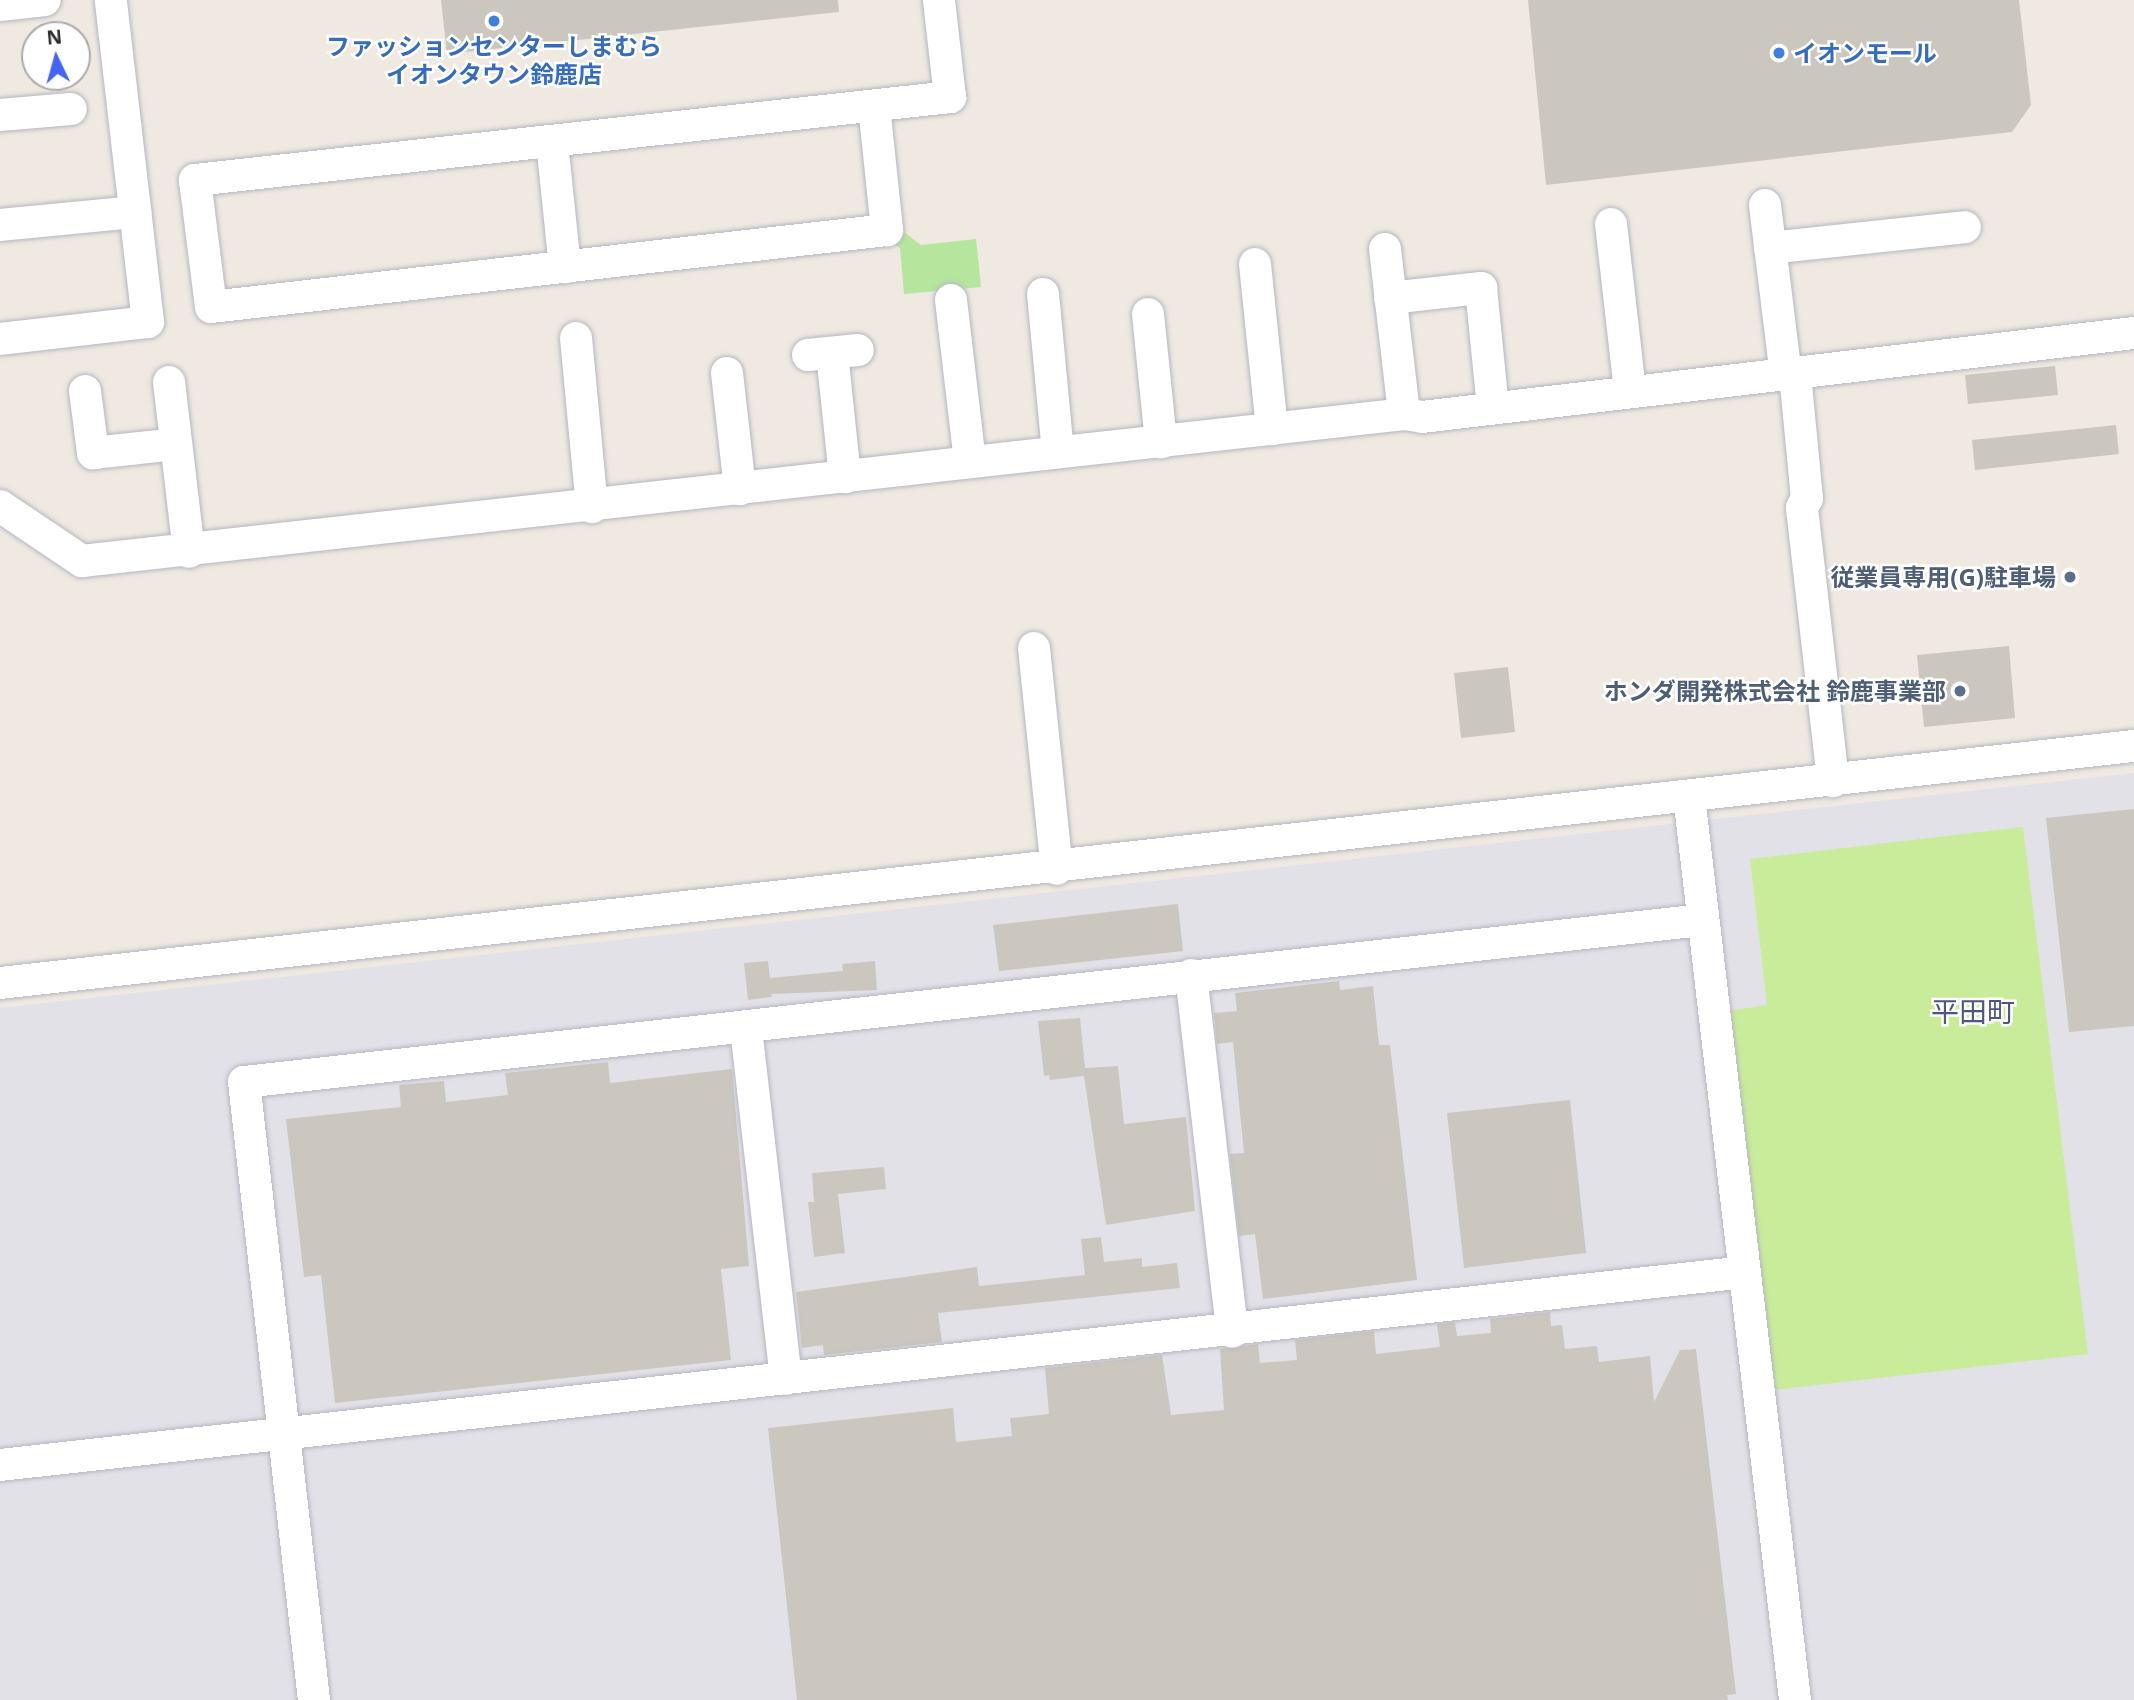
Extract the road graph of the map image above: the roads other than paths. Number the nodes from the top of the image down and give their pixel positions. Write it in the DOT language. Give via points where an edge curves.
graph roads {
  1 [pos="45,0"];
  2 [pos="111,0"];
  3 [pos="939,0"];
  4 [pos="0,5"];
  5 [pos="874,106"];
  6 [pos="71,108"];
  7 [pos="0,115"];
  8 [pos="552,142"];
  9 [pos="1765,205"];
  10 [pos="135,212"];
  11 [pos="1611,224"];
  12 [pos="0,225"];
  13 [pos="1965,227"];
  14 [pos="1770,248"];
  15 [pos="1385,249"];
  16 [pos="1255,264"];
  17 [pos="565,267"];
  18 [pos="1043,294"];
  19 [pos="1390,298"];
  20 [pos="951,300"];
  21 [pos="1148,314"];
  22 [pos="2134,333"];
  23 [pos="576,338"];
  24 [pos="0,339"];
  25 [pos="833,353"];
  26 [pos="727,373"];
  27 [pos="1791,375"];
  28 [pos="169,382"];
  29 [pos="85,391"];
  30 [pos="1630,392"];
  31 [pos="1493,408"];
  32 [pos="1404,414"];
  33 [pos="1272,429"];
  34 [pos="1161,442"];
  35 [pos="176,444"];
  36 [pos="1058,452"];
  37 [pos="970,462"];
  38 [pos="845,477"];
  39 [pos="740,489"];
  40 [pos="0,506"];
  41 [pos="592,507"];
  42 [pos="189,552"];
  43 [pos="1034,648"];
  44 [pos="2134,746"];
  45 [pos="1833,781"];
  46 [pos="1689,796"];
  47 [pos="1057,869"];
  48 [pos="1703,920"];
  49 [pos="1191,975"];
  50 [pos="0,983"];
  51 [pos="746,1028"];
  52 [pos="1744,1272"];
  53 [pos="1232,1332"];
  54 [pos="786,1379"];
  55 [pos="286,1432"];
  56 [pos="0,1465"];
  57 [pos="314,1700"];
  58 [pos="1795,1700"];
  1 -- 4 [label="street"];
  2 -- 10 [label="street"];
  3 -- 5 [label="street" via="950,97"];
  5 -- 8 [label="street"];
  5 -- 17 [label="street" via="887,230"];
  6 -- 7 [label="street"];
  8 -- 17 [label="street"];
  8 -- 17 [label="street" via="195,180 211,307"];
  9 -- 14 [label="street"];
  10 -- 12 [label="street"];
  10 -- 24 [label="street" via="148,322"];
  11 -- 30 [label="street"];
  13 -- 14 [label="street"];
  14 -- 27 [label="street"];
  15 -- 19 [label="street"];
  16 -- 33 [label="street"];
  18 -- 36 [label="street"];
  19 -- 31 [label="street" via="1481,288"];
  19 -- 32 [label="street"];
  20 -- 37 [label="street"];
  21 -- 34 [label="street"];
  22 -- 27 [label="street"];
  23 -- 41 [label="street"];
  25 -- 38 [label="street"];
  26 -- 39 [label="street"];
  27 -- 30 [label="street"];
  27 -- 45 [label="street"];
  28 -- 35 [label="street"];
  29 -- 35 [label="street" via="93,453"];
  30 -- 31 [label="street"];
  31 -- 32 [label="street" via="1422,417"];
  32 -- 33 [label="street"];
  33 -- 34 [label="street"];
  34 -- 36 [label="street"];
  35 -- 42 [label="street"];
  36 -- 37 [label="street"];
  37 -- 38 [label="street"];
  38 -- 39 [label="street"];
  39 -- 41 [label="street"];
  40 -- 42 [label="street" via="82,561"];
  41 -- 42 [label="street"];
  43 -- 47 [label="street"];
  44 -- 45 [label="street"];
  45 -- 46 [label="street"];
  46 -- 47 [label="street"];
  46 -- 48 [label="street"];
  47 -- 50 [label="street"];
  48 -- 49 [label="street"];
  48 -- 52 [label="street"];
  49 -- 51 [label="street"];
  49 -- 53 [label="street"];
  51 -- 54 [label="street"];
  51 -- 55 [label="street" via="244,1082"];
  52 -- 53 [label="street"];
  52 -- 58 [label="street"];
  53 -- 54 [label="street"];
  54 -- 55 [label="street"];
  55 -- 56 [label="street"];
  55 -- 57 [label="street"];
}
